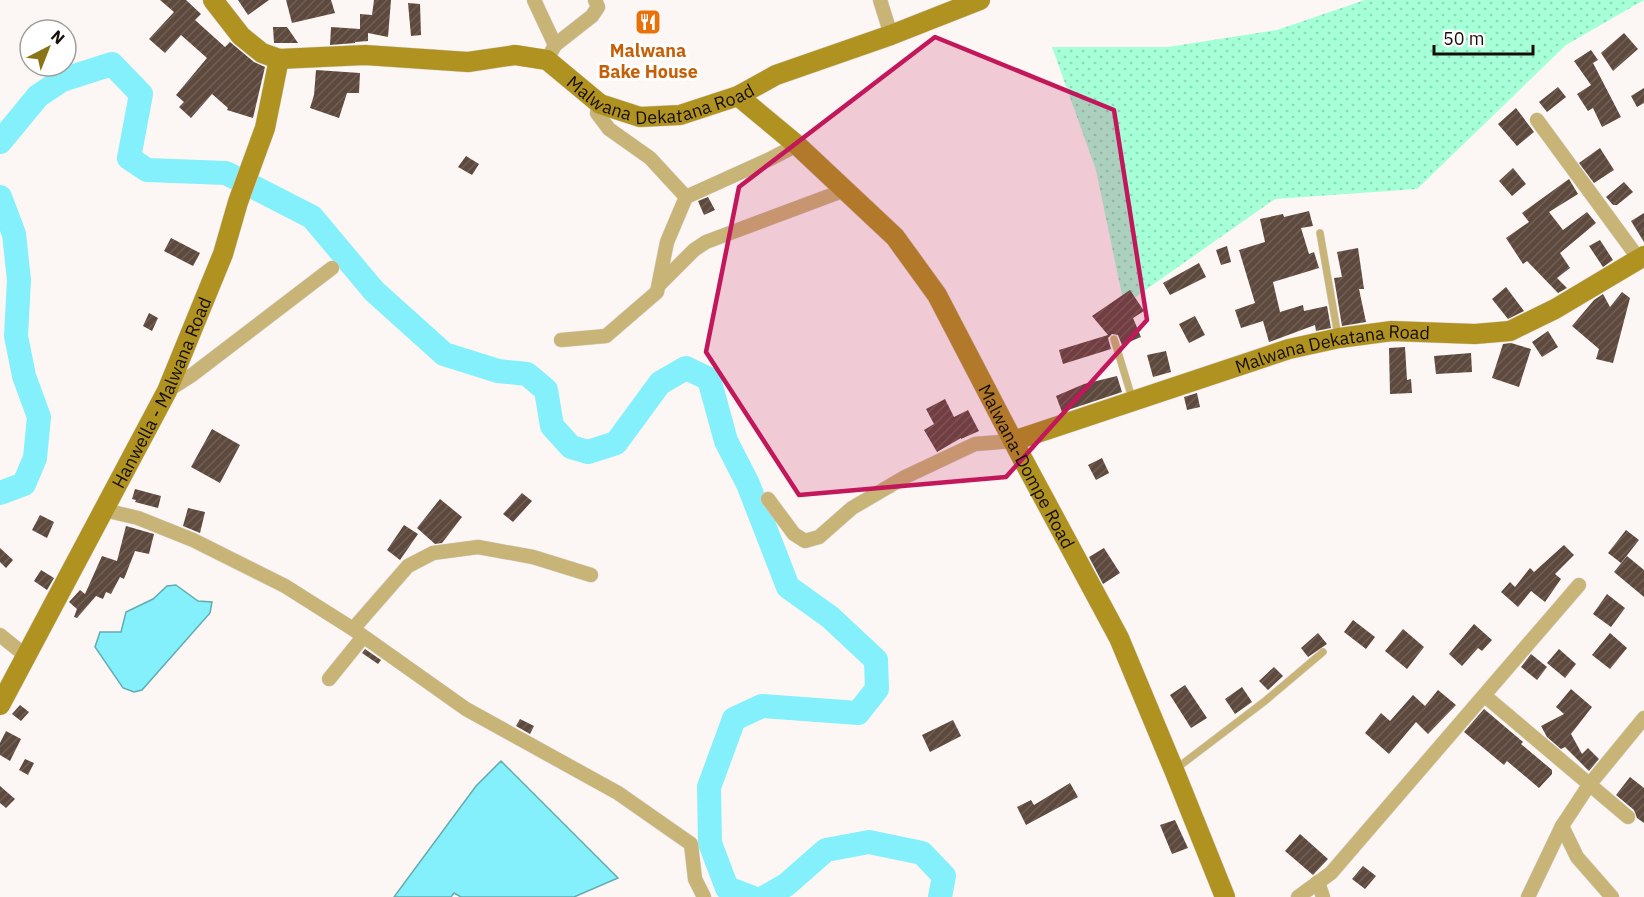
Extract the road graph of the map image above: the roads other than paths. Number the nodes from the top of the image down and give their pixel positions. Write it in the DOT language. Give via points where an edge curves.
graph roads {
  1 [pos="213,0"];
  2 [pos="534,0"];
  3 [pos="595,0"];
  4 [pos="880,0"];
  5 [pos="980,0"];
  6 [pos="891,35"];
  7 [pos="551,52"];
  8 [pos="279,59"];
  9 [pos="738,96"];
  10 [pos="600,104"];
  11 [pos="1537,120"];
  12 [pos="797,145"];
  13 [pos="845,190"];
  14 [pos="686,197"];
  15 [pos="1320,233"];
  16 [pos="1641,257"];
  17 [pos="332,268"];
  18 [pos="660,284"];
  19 [pos="1339,338"];
  20 [pos="1113,339"];
  21 [pos="561,340"];
  22 [pos="167,391"];
  23 [pos="1133,401"];
  24 [pos="1013,441"];
  25 [pos="768,499"];
  26 [pos="104,510"];
  27 [pos="591,575"];
  28 [pos="1579,585"];
  29 [pos="358,633"];
  30 [pos="0,635"];
  31 [pos="1323,652"];
  32 [pos="26,656"];
  33 [pos="329,679"];
  34 [pos="1485,696"];
  35 [pos="0,705"];
  36 [pos="1644,718"];
  37 [pos="1174,770"];
  38 [pos="1589,784"];
  39 [pos="1628,817"];
  40 [pos="1562,826"];
  41 [pos="1318,882"];
  42 [pos="704,897"];
  43 [pos="1225,897"];
  44 [pos="1298,897"];
  45 [pos="1323,897"];
  46 [pos="1528,897"];
  47 [pos="1612,897"];
  1 -- 8 [label="street, Malwana Dekatana Road" via="241,36 262,53"];
  2 -- 7 [label="street"];
  3 -- 7 [label="street" via="598,7 592,16"];
  4 -- 6 [label="street"];
  5 -- 6 [label="street, Malwana Dekatana Road"];
  6 -- 9 [label="street, Malwana Dekatana Road" via="776,75"];
  7 -- 8 [label="street, Malwana Dekatana Road" via="468,62 365,55"];
  7 -- 10 [label="street, Malwana Dekatana Road"];
  8 -- 22 [label="street, Hanwella - Malwana Road" via="265,128 224,254"];
  9 -- 10 [label="street, Malwana Dekatana Road" via="680,115 640,117"];
  9 -- 12 [label="street, Malwana-Dompe Road"];
  10 -- 14 [label="street" via="597,113 609,129 650,158"];
  11 -- 16 [label="street"];
  12 -- 13 [label="street, Malwana-Dompe Road"];
  12 -- 14 [label="street"];
  13 -- 18 [label="street" via="706,242"];
  13 -- 24 [label="street, Malwana-Dompe Road" via="895,237 937,295"];
  14 -- 18 [label="street" via="667,242"];
  15 -- 19 [label="lane"];
  16 -- 19 [label="street, Malwana Dekatana Road" via="1510,331 1392,331"];
  17 -- 22 [label="street"];
  18 -- 21 [label="street" via="657,292 606,336"];
  19 -- 23 [label="street, Malwana Dekatana Road" via="1289,349"];
  20 -- 23 [label="lane"];
  22 -- 26 [label="street, Hanwella - Malwana Road"];
  23 -- 24 [label="street, Malwana Dekatana Road"];
  24 -- 25 [label="street" via="975,444 905,477 852,508 819,537 805,541 794,534"];
  24 -- 37 [label="street, Malwana-Dompe Road" via="1119,638"];
  26 -- 29 [label="street" via="193,540 285,586"];
  26 -- 32 [label="street, Hanwella - Malwana Road"];
  27 -- 29 [label="street" via="533,557 478,547 433,553 408,566"];
  28 -- 34 [label="street"];
  29 -- 33 [label="street"];
  29 -- 42 [label="street" via="466,709 618,793 687,840 691,844 695,879"];
  30 -- 32 [label="street"];
  31 -- 37 [label="lane"];
  32 -- 35 [label="street, Hanwella - Malwana Road"];
  34 -- 38 [label="street"];
  34 -- 41 [label="street" via="1331,873"];
  36 -- 38 [label="street"];
  37 -- 43 [label="street, Malwana-Dompe Road"];
  38 -- 39 [label="street"];
  38 -- 40 [label="street"];
  40 -- 46 [label="street"];
  40 -- 47 [label="street" via="1577,857"];
  41 -- 44 [label="street"];
  41 -- 45 [label="street"];
}
